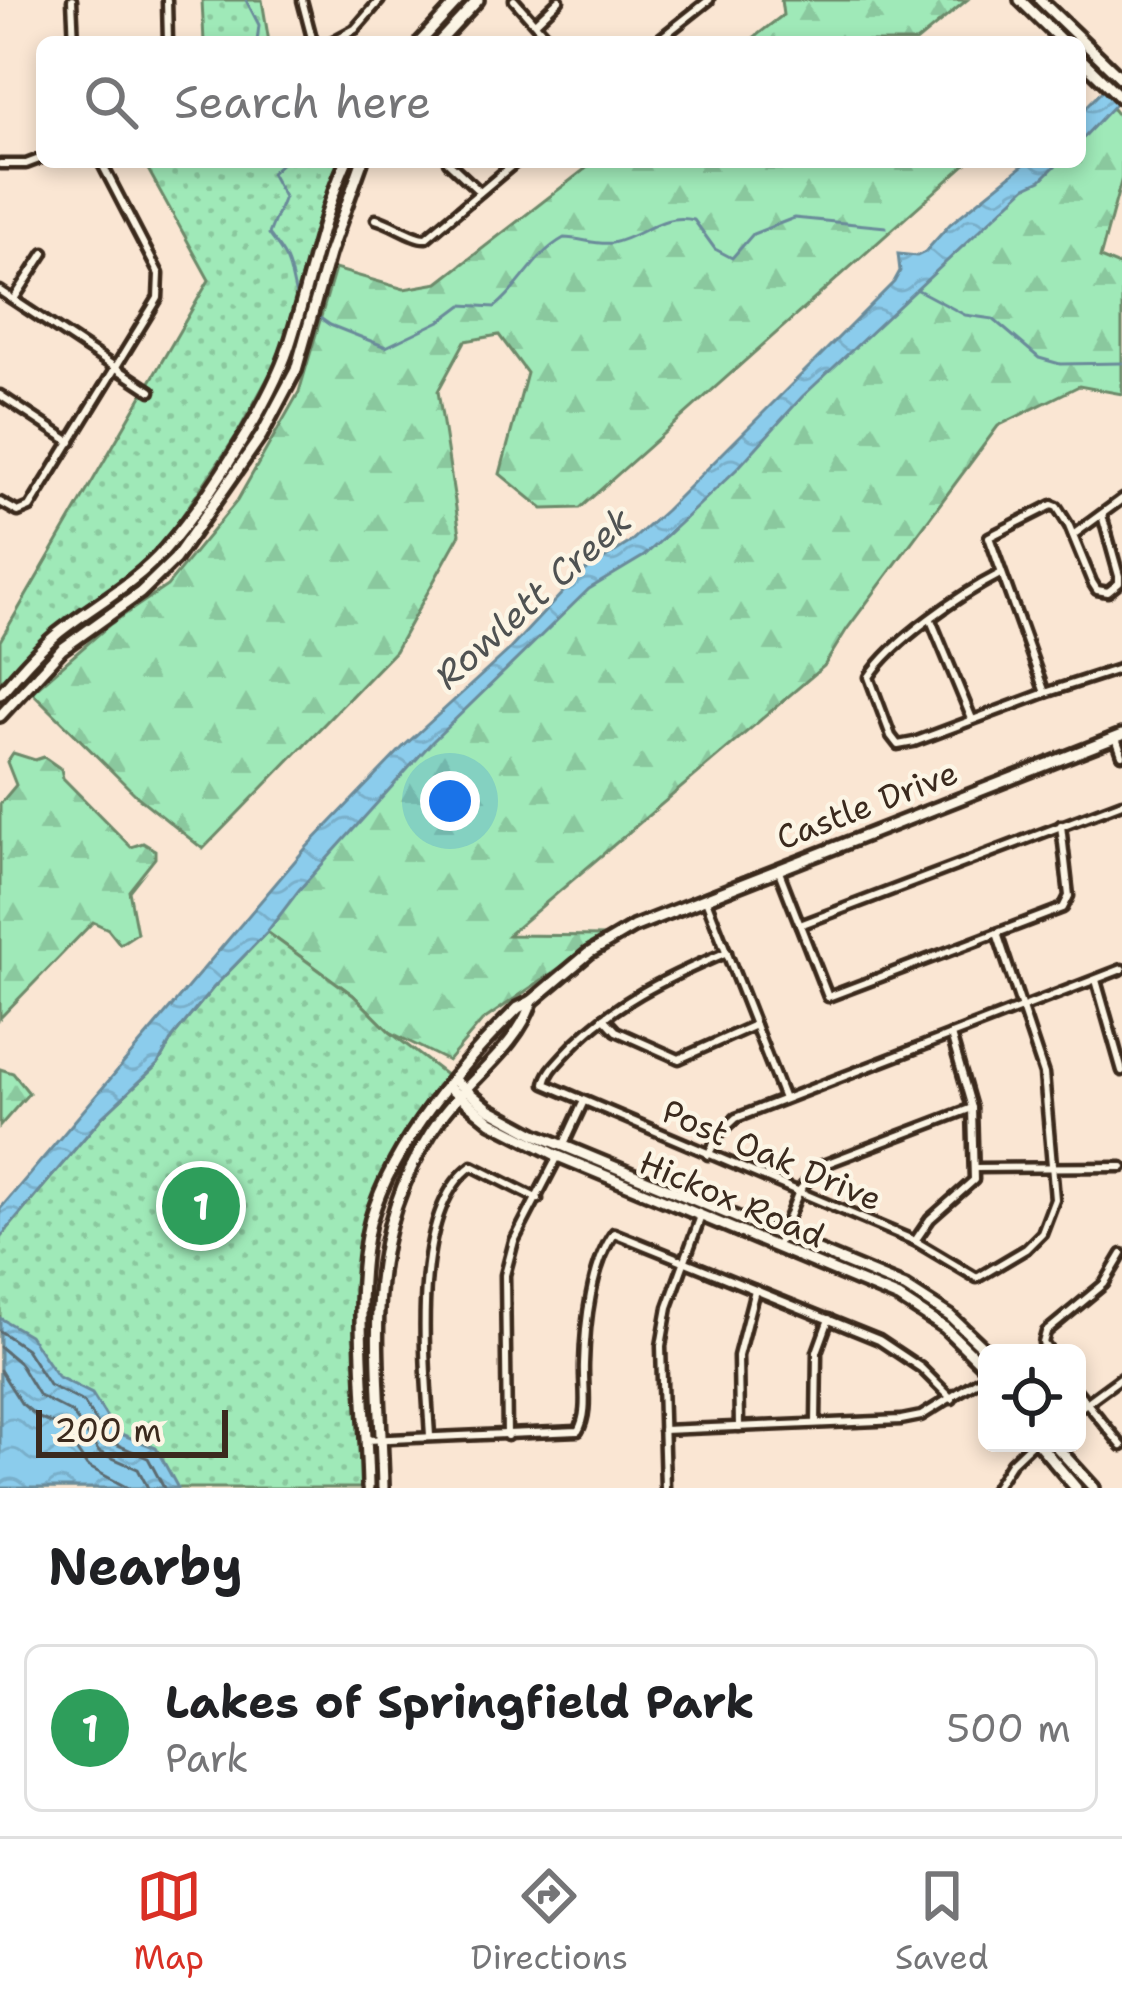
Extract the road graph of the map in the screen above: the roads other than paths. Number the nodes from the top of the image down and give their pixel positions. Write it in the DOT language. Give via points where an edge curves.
graph roads {
  1 [pos="72,0"];
  2 [pos="167,0"];
  3 [pos="302,0"];
  4 [pos="380,0"];
  5 [pos="459,0"];
  6 [pos="478,0"];
  7 [pos="514,0"];
  8 [pos="559,0"];
  9 [pos="709,0"];
  10 [pos="1020,0"];
  11 [pos="1040,0"];
  12 [pos="536,22"];
  13 [pos="74,36"];
  14 [pos="168,36"];
  15 [pos="311,36"];
  16 [pos="342,36"];
  17 [pos="426,36"];
  18 [pos="445,36"];
  19 [pos="546,36"];
  20 [pos="664,36"];
  21 [pos="1057,36"];
  22 [pos="1077,36"];
  23 [pos="1086,44"];
  24 [pos="1086,64"];
  25 [pos="1122,79"];
  26 [pos="1122,99"];
  27 [pos="36,160"];
  28 [pos="0,164"];
  29 [pos="104,168"];
  30 [pos="344,168"];
  31 [pos="360,168"];
  32 [pos="454,168"];
  33 [pos="509,168"];
  34 [pos="481,193"];
  35 [pos="376,219"];
  36 [pos="44,253"];
  37 [pos="0,290"];
  38 [pos="14,299"];
  39 [pos="116,367"];
  40 [pos="151,391"];
  41 [pos="0,395"];
  42 [pos="70,442"];
  43 [pos="1122,499"];
  44 [pos="0,502"];
  45 [pos="1102,515"];
  46 [pos="1073,535"];
  47 [pos="1000,574"];
  48 [pos="931,620"];
  49 [pos="1122,668"];
  50 [pos="1045,693"];
  51 [pos="2,697"];
  52 [pos="0,716"];
  53 [pos="972,719"];
  54 [pos="1119,736"];
  55 [pos="1122,755"];
  56 [pos="1122,803"];
  57 [pos="1061,825"];
  58 [pos="778,869"];
  59 [pos="704,897"];
  60 [pos="800,926"];
  61 [pos="997,933"];
  62 [pos="727,952"];
  63 [pos="1122,969"];
  64 [pos="1096,980"];
  65 [pos="1023,1007"];
  66 [pos="603,1017"];
  67 [pos="755,1025"];
  68 [pos="951,1034"];
  69 [pos="1119,1037"];
  70 [pos="1122,1071"];
  71 [pos="457,1088"];
  72 [pos="784,1099"];
  73 [pos="583,1103"];
  74 [pos="972,1108"];
  75 [pos="561,1151"];
  76 [pos="708,1155"];
  77 [pos="1122,1167"];
  78 [pos="976,1168"];
  79 [pos="1054,1168"];
  80 [pos="799,1191"];
  81 [pos="538,1199"];
  82 [pos="704,1210"];
  83 [pos="782,1234"];
  84 [pos="915,1241"];
  85 [pos="777,1246"];
  86 [pos="1122,1254"];
  87 [pos="686,1259"];
  88 [pos="756,1288"];
  89 [pos="829,1319"];
  90 [pos="980,1344"];
  91 [pos="1043,1344"];
  92 [pos="978,1363"];
  93 [pos="1122,1377"];
  94 [pos="978,1379"];
  95 [pos="952,1399"];
  96 [pos="1086,1403"];
  97 [pos="816,1424"];
  98 [pos="739,1427"];
  99 [pos="662,1430"];
  100 [pos="507,1436"];
  101 [pos="430,1437"];
  102 [pos="367,1439"];
  103 [pos="382,1439"];
  104 [pos="1122,1446"];
  105 [pos="1024,1452"];
  106 [pos="1043,1452"];
  107 [pos="1061,1452"];
  108 [pos="368,1488"];
  109 [pos="383,1488"];
  110 [pos="664,1488"];
  111 [pos="995,1488"];
  112 [pos="1076,1488"];
  113 [pos="1094,1488"];
  1 -- 13 [label="street"];
  2 -- 14 [label="street"];
  3 -- 15 [label="street"];
  4 -- 16 [label="street"];
  5 -- 17 [label="street"];
  6 -- 18 [label="street"];
  7 -- 12 [label="street"];
  8 -- 12 [label="street"];
  9 -- 20 [label="street"];
  10 -- 21 [label="street"];
  11 -- 22 [label="street"];
  12 -- 19 [label="street"];
  23 -- 25 [label="street"];
  24 -- 26 [label="street"];
  27 -- 28 [label="street"];
  29 -- 39 [label="street" via="160,280 158,298"];
  30 -- 51 [label="street" via="289,348 263,405 167,548 56,635"];
  31 -- 51 [label="street" via="290,386 261,436 175,560"];
  32 -- 34 [label="street"];
  33 -- 34 [label="street"];
  34 -- 35 [label="street" via="423,239"];
  36 -- 38 [label="street"];
  37 -- 38 [label="street"];
  38 -- 39 [label="street"];
  39 -- 40 [label="street"];
  39 -- 42 [label="street"];
  41 -- 42 [label="street"];
  42 -- 44 [label="street" via="29,507 18,512"];
  43 -- 45 [label="street"];
  45 -- 46 [label="street"];
  45 -- 46 [label="street" via="1116,588 1097,590"];
  46 -- 47 [label="street" via="1052,505 989,537"];
  47 -- 48 [label="street"];
  47 -- 50 [label="street"];
  48 -- 53 [label="street"];
  48 -- 53 [label="street" via="869,677 891,736 898,745 914,742"];
  49 -- 50 [label="street"];
  50 -- 53 [label="street"];
  51 -- 52 [label="street"];
  54 -- 55 [label="street"];
  54 -- 58 [label="street, Castle Drive"];
  56 -- 57 [label="street"];
  57 -- 60 [label="street"];
  57 -- 61 [label="street" via="1067,904"];
  58 -- 59 [label="street, Castle Drive"];
  58 -- 60 [label="street"];
  59 -- 62 [label="street"];
  59 -- 71 [label="street, Castle Drive" via="589,952 518,1007"];
  60 -- 61 [label="street" via="828,997"];
  61 -- 65 [label="street"];
  62 -- 66 [label="street"];
  62 -- 67 [label="street"];
  63 -- 64 [label="street"];
  64 -- 65 [label="street"];
  64 -- 69 [label="street"];
  65 -- 68 [label="street"];
  65 -- 79 [label="street" via="1045,1074"];
  66 -- 67 [label="street" via="679,1059"];
  66 -- 73 [label="street, Post Oak Drive" via="545,1084"];
  67 -- 72 [label="street"];
  68 -- 72 [label="street"];
  68 -- 74 [label="street"];
  69 -- 70 [label="street"];
  71 -- 75 [label="street, Hickox Road" via="501,1128"];
  71 -- 102 [label="street" via="395,1159 370,1223"];
  71 -- 103 [label="street" via="408,1171 382,1248"];
  72 -- 76 [label="street" via="728,1124"];
  73 -- 75 [label="street"];
  73 -- 76 [label="street, Post Oak Drive"];
  74 -- 78 [label="street"];
  74 -- 80 [label="street" via="829,1161"];
  75 -- 81 [label="street"];
  75 -- 82 [label="street, Hickox Road"];
  76 -- 80 [label="street, Post Oak Drive"];
  77 -- 79 [label="street"];
  78 -- 79 [label="street"];
  78 -- 84 [label="street" via="968,1188"];
  79 -- 84 [label="street, Post Oak Drive" via="1055,1198 1042,1234 977,1278"];
  80 -- 83 [label="street"];
  80 -- 84 [label="street, Post Oak Drive"];
  81 -- 100 [label="street" via="505,1275"];
  81 -- 101 [label="street" via="472,1166 449,1195 428,1265"];
  82 -- 83 [label="street, Hickox Road"];
  82 -- 85 [label="street, Hickox Road"];
  82 -- 87 [label="street"];
  83 -- 85 [label="street"];
  83 -- 90 [label="street, Hickox Road" via="920,1296"];
  85 -- 92 [label="street, Hickox Road" via="925,1313"];
  86 -- 91 [label="street" via="1104,1284 1046,1332"];
  87 -- 88 [label="street"];
  87 -- 99 [label="street" via="661,1346"];
  87 -- 100 [label="street" via="621,1233 610,1239 590,1309 584,1420 574,1432"];
  88 -- 89 [label="street"];
  88 -- 98 [label="street" via="738,1356"];
  89 -- 95 [label="street" via="900,1353"];
  89 -- 97 [label="street" via="817,1352"];
  93 -- 96 [label="street"];
  94 -- 95 [label="street"];
  95 -- 97 [label="street" via="901,1420"];
  96 -- 104 [label="street"];
  97 -- 98 [label="street"];
  98 -- 99 [label="street"];
  99 -- 110 [label="street"];
  100 -- 101 [label="street"];
  101 -- 103 [label="street"];
  102 -- 103 [label="street"];
  102 -- 108 [label="street"];
  103 -- 109 [label="street"];
  105 -- 111 [label="street"];
  106 -- 112 [label="street"];
  107 -- 113 [label="street"];
}
